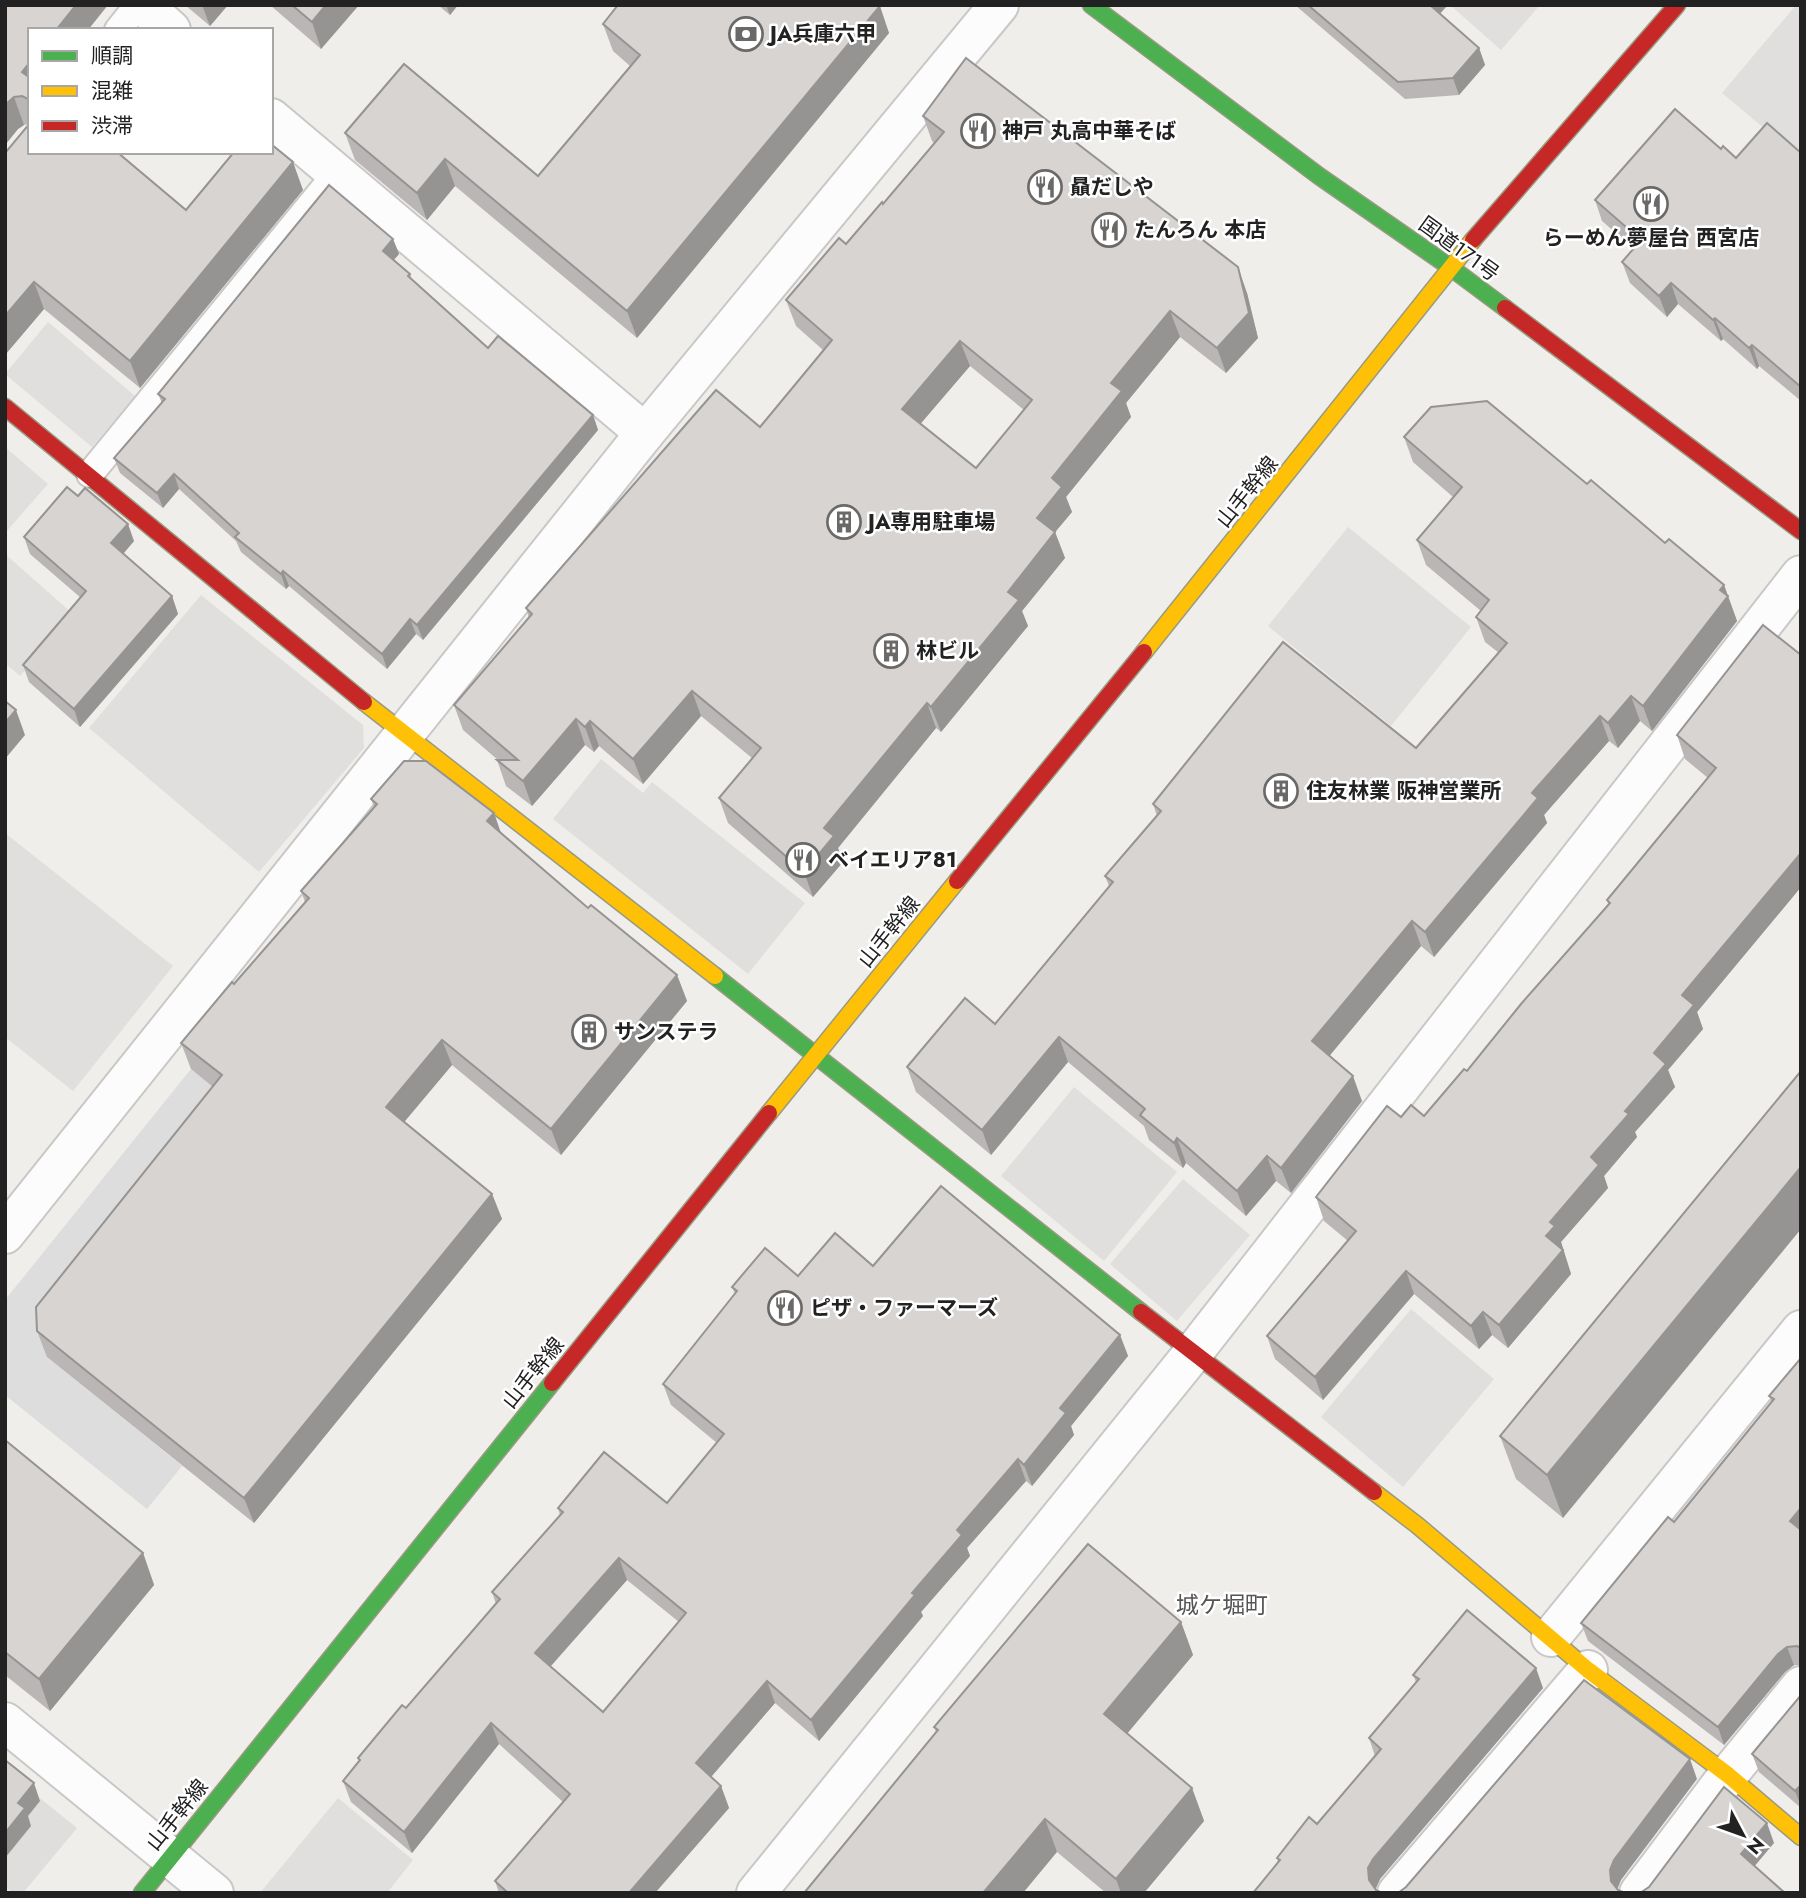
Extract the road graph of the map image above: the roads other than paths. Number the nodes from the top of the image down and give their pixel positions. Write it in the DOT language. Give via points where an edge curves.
graph roads {
  1 [pos="140,5"];
  2 [pos="999,5"];
  3 [pos="1091,5"];
  4 [pos="1677,5"];
  5 [pos="120,28"];
  6 [pos="169,28"];
  7 [pos="273,120"];
  8 [pos="336,174"];
  9 [pos="1450,267"];
  10 [pos="5,407"];
  11 [pos="645,433"];
  12 [pos="90,474"];
  13 [pos="1801,531"];
  14 [pos="1801,575"];
  15 [pos="404,734"];
  16 [pos="815,1056"];
  17 [pos="5,1234"];
  18 [pos="1801,1330"];
  19 [pos="1193,1353"];
  20 [pos="1550,1637"];
  21 [pos="1588,1670"];
  22 [pos="1801,1686"];
  23 [pos="5,1723"];
  24 [pos="1728,1775"];
  25 [pos="1801,1837"];
  26 [pos="170,1857"];
  27 [pos="142,1893"];
  28 [pos="214,1893"];
  29 [pos="756,1893"];
  30 [pos="1397,1893"];
  31 [pos="1639,1893"];
  1 -- 5 [label="lane"];
  1 -- 6 [label="street"];
  2 -- 11 [label="street"];
  3 -- 9 [label="main road, 国道171号" via="1319,176"];
  4 -- 9 [label="main road, 山手幹線"];
  7 -- 8 [label="street"];
  8 -- 11 [label="street"];
  8 -- 12 [label="lane"];
  9 -- 13 [label="main road, 国道171号"];
  9 -- 16 [label="main road, 山手幹線" via="1243,531"];
  10 -- 12 [label="main road"];
  11 -- 15 [label="street"];
  12 -- 15 [label="main road"];
  14 -- 19 [label="street"];
  15 -- 16 [label="main road"];
  15 -- 17 [label="street"];
  16 -- 19 [label="main road"];
  16 -- 26 [label="main road, 山手幹線"];
  18 -- 20 [label="street"];
  19 -- 20 [label="main road" via="1417,1525"];
  19 -- 29 [label="street"];
  20 -- 21 [label="main road"];
  21 -- 24 [label="main road"];
  21 -- 30 [label="street"];
  22 -- 24 [label="street"];
  23 -- 26 [label="street"];
  24 -- 25 [label="main road"];
  24 -- 31 [label="street"];
  26 -- 27 [label="main road, 山手幹線"];
  26 -- 28 [label="street"];
}
